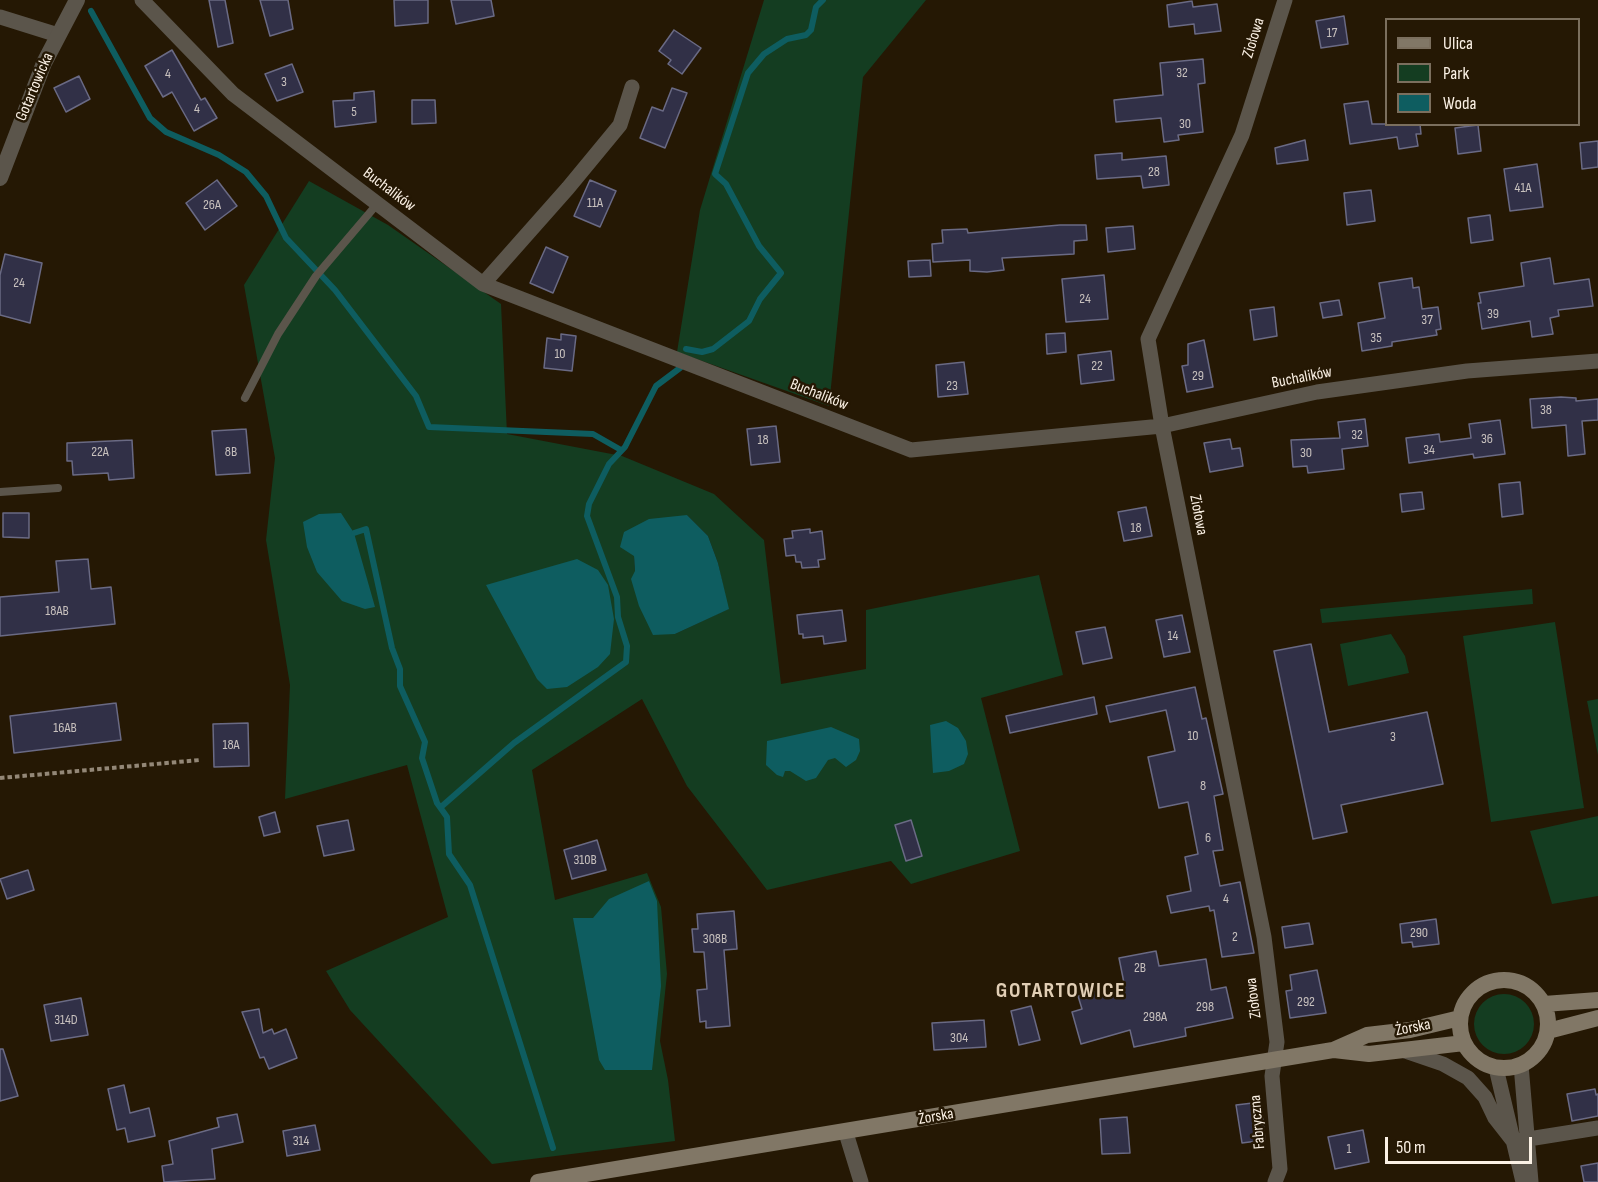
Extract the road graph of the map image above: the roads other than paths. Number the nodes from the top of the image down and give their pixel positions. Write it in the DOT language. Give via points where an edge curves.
graph roads {
  1 [pos="77,0"];
  2 [pos="142,0"];
  3 [pos="1285,0"];
  4 [pos="0,17"];
  5 [pos="58,35"];
  6 [pos="632,87"];
  7 [pos="0,178"];
  8 [pos="378,203"];
  9 [pos="483,284"];
  10 [pos="1598,362"];
  11 [pos="245,398"];
  12 [pos="1162,426"];
  13 [pos="58,488"];
  14 [pos="0,492"];
  15 [pos="1598,1000"];
  16 [pos="1544,1004"];
  17 [pos="1460,1018"];
  18 [pos="1598,1018"];
  19 [pos="1548,1031"];
  20 [pos="1464,1043"];
  21 [pos="1333,1050"];
  22 [pos="1401,1050"];
  23 [pos="1275,1059"];
  24 [pos="1521,1065"];
  25 [pos="1496,1068"];
  26 [pos="1598,1128"];
  27 [pos="846,1133"];
  28 [pos="1519,1140"];
  29 [pos="538,1182"];
  30 [pos="861,1182"];
  31 [pos="1275,1182"];
  32 [pos="1523,1182"];
  33 [pos="1532,1182"];
  1 -- 5 [label="street, Gotartowicka"];
  2 -- 8 [label="street, Buchalików" via="233,94"];
  3 -- 12 [label="street, Ziołowa" via="1242,135 1148,339"];
  4 -- 5 [label="street"];
  5 -- 7 [label="street, Gotartowicka"];
  6 -- 9 [label="street" via="620,125"];
  8 -- 9 [label="street, Buchalików"];
  8 -- 11 [label="lane" via="316,276 278,334"];
  9 -- 12 [label="street, Buchalików" via="911,450"];
  10 -- 12 [label="street, Buchalików" via="1467,371 1317,392"];
  12 -- 23 [label="street, Ziołowa" via="1264,937 1275,1017"];
  13 -- 14 [label="lane"];
  15 -- 16 [label="main road"];
  16 -- 17 [label="main road" via="1525,984 1497,980 1472,993"];
  16 -- 19 [label="main road"];
  17 -- 20 [label="main road"];
  17 -- 21 [label="main road, Żorska" via="1366,1035"];
  18 -- 19 [label="main road"];
  19 -- 24 [label="main road" via="1539,1051"];
  20 -- 22 [label="main road, Żorska"];
  20 -- 25 [label="main road" via="1480,1062"];
  21 -- 22 [label="main road, Żorska" via="1369,1054"];
  21 -- 23 [label="main road, Żorska"];
  22 -- 28 [label="street, Żorska" via="1456,1070 1474,1084"];
  23 -- 27 [label="main road, Żorska"];
  23 -- 31 [label="street, Fabryczna" via="1272,1076 1280,1169"];
  24 -- 25 [label="main road"];
  24 -- 28 [label="street"];
  25 -- 28 [label="street"];
  26 -- 28 [label="street"];
  27 -- 29 [label="main road, Żorska"];
  27 -- 30 [label="street"];
  28 -- 32 [label="street"];
  28 -- 33 [label="street"];
}
